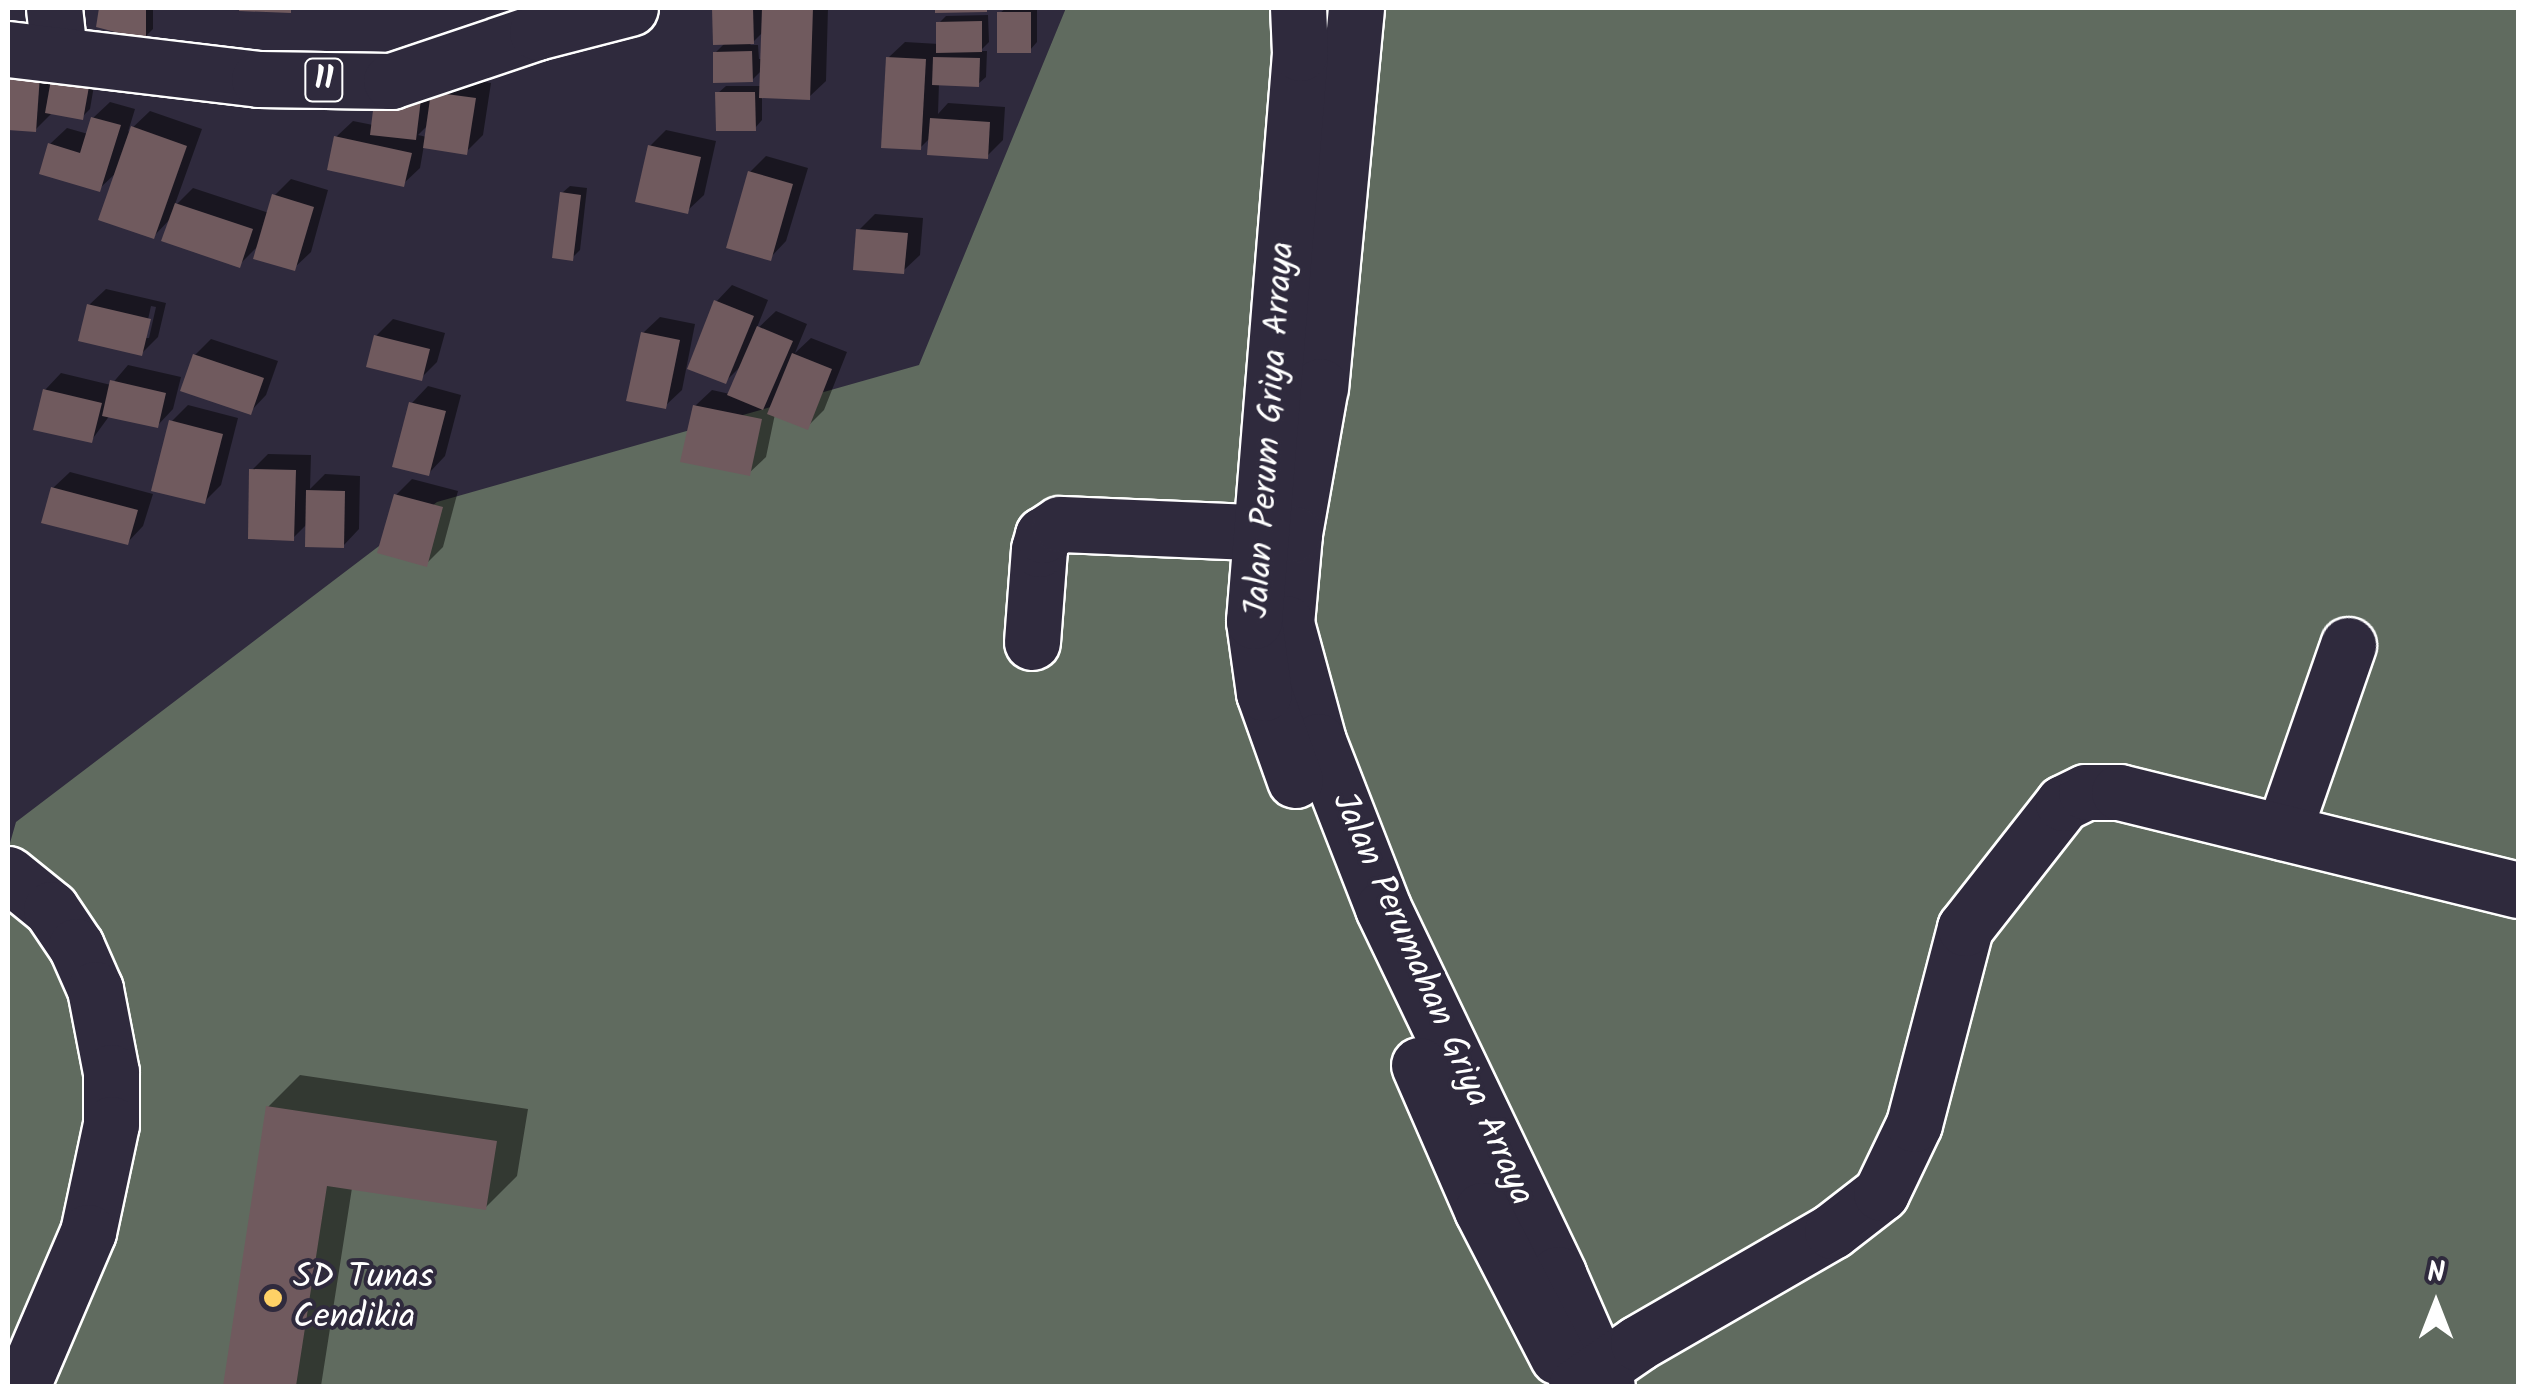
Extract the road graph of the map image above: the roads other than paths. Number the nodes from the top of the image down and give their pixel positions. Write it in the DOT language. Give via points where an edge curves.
graph roads {
  1 [pos="630,8"];
  2 [pos="1298,8"];
  3 [pos="1356,8"];
  4 [pos="40,36"];
  5 [pos="1276,533"];
  6 [pos="1032,642"];
  7 [pos="2348,645"];
  8 [pos="2283,832"];
  9 [pos="8,874"];
  10 [pos="2515,874"];
  11 [pos="1589,1382"];
  12 [pos="22,1386"];
  1 -- 4 [label="main road, 11" via="391,81 259,78"];
  2 -- 5 [label="main road, Jalan Perum Griya Arraya"];
  3 -- 5 [label="main road, Jalan Perumahan Griya Arraya" via="1320,386"];
  5 -- 6 [label="main road" via="1060,524 1043,535 1039,550"];
  5 -- 11 [label="main road, Jalan Perumahan Griya Arraya" via="1286,623 1350,828"];
  7 -- 8 [label="main road"];
  8 -- 10 [label="main road"];
  8 -- 11 [label="main road" via="2119,792 2086,792 2063,803 1965,928 1914,1124 1882,1193"];
  9 -- 12 [label="main road" via="51,909 76,946 95,990 111,1072 111,1124 88,1232"];
}
